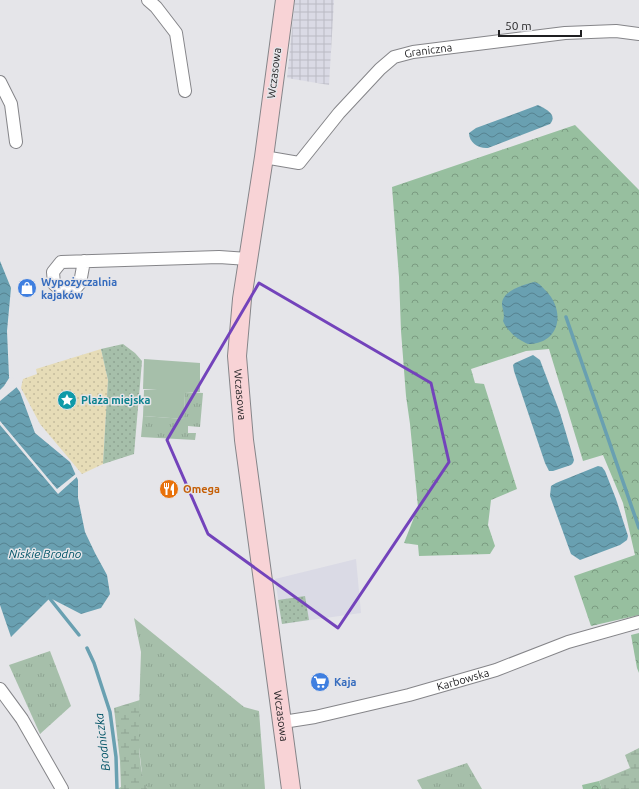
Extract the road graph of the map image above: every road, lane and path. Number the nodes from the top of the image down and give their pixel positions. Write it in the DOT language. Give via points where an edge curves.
graph roads {
  1 [pos="148,0"];
  2 [pos="285,0"];
  3 [pos="639,34"];
  4 [pos="0,82"];
  5 [pos="185,91"];
  6 [pos="16,142"];
  7 [pos="264,157"];
  8 [pos="248,259"];
  9 [pos="84,261"];
  10 [pos="639,622"];
  11 [pos="0,689"];
  12 [pos="283,722"];
  13 [pos="62,789"];
  14 [pos="291,789"];
  1 -- 5 [label="street" via="176,33"];
  2 -- 7 [label="street, Wczasowa"];
  3 -- 7 [label="street, Graniczna" via="616,31 565,33 413,52 394,57 359,90 299,163"];
  4 -- 6 [label="street" via="11,104"];
  7 -- 8 [label="street, Wczasowa"];
  8 -- 9 [label="street" via="219,257"];
  8 -- 12 [label="street, Wczasowa" via="237,356 240,396"];
  10 -- 12 [label="street, Karbowska" via="568,642 496,670 409,695"];
  11 -- 13 [label="street" via="22,719"];
  12 -- 14 [label="street, Wczasowa"];
}
